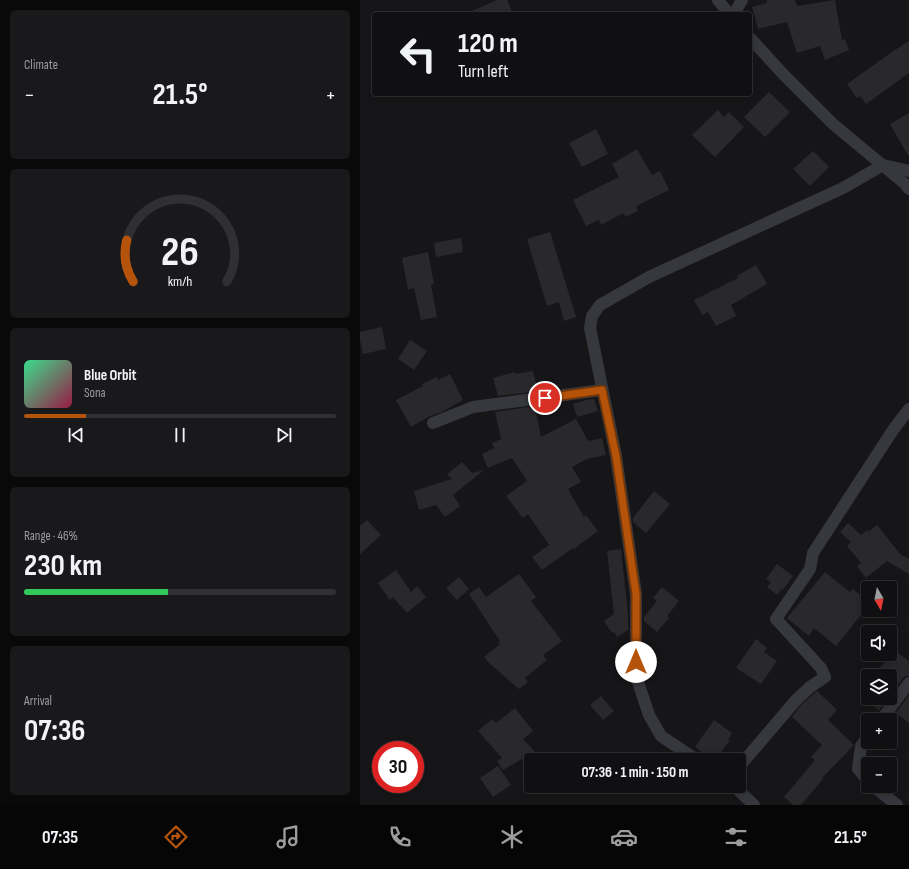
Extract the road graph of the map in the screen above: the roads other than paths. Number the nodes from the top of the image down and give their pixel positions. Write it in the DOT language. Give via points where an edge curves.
graph roads {
  1 [pos="718,0"];
  2 [pos="742,0"];
  3 [pos="727,12"];
  4 [pos="735,12"];
  5 [pos="752,40"];
  6 [pos="882,165"];
  7 [pos="909,171"];
  8 [pos="909,189"];
  9 [pos="602,390"];
  10 [pos="909,409"];
  11 [pos="433,423"];
  12 [pos="909,683"];
  13 [pos="886,713"];
  14 [pos="861,746"];
  15 [pos="686,753"];
  16 [pos="746,759"];
  17 [pos="861,773"];
  18 [pos="741,793"];
  19 [pos="882,793"];
  20 [pos="754,805"];
  21 [pos="897,805"];
  1 -- 3 [label="street"];
  2 -- 4 [label="street"];
  5 -- 6 [label="street" via="833,124"];
  6 -- 7 [label="street"];
  6 -- 8 [label="street"];
  6 -- 9 [label="street" via="843,188 649,277 600,306 592,316 590,328"];
  9 -- 11 [label="street" via="473,407"];
  9 -- 15 [label="street" via="616,456 636,594 636,676 649,715 661,736"];
  10 -- 16 [label="street" via="813,553 810,569 776,619 821,668 824,677 796,700"];
  12 -- 13 [label="street"];
  14 -- 17 [label="street" via="858,769"];
  18 -- 20 [label="street"];
  19 -- 21 [label="street"];
}
